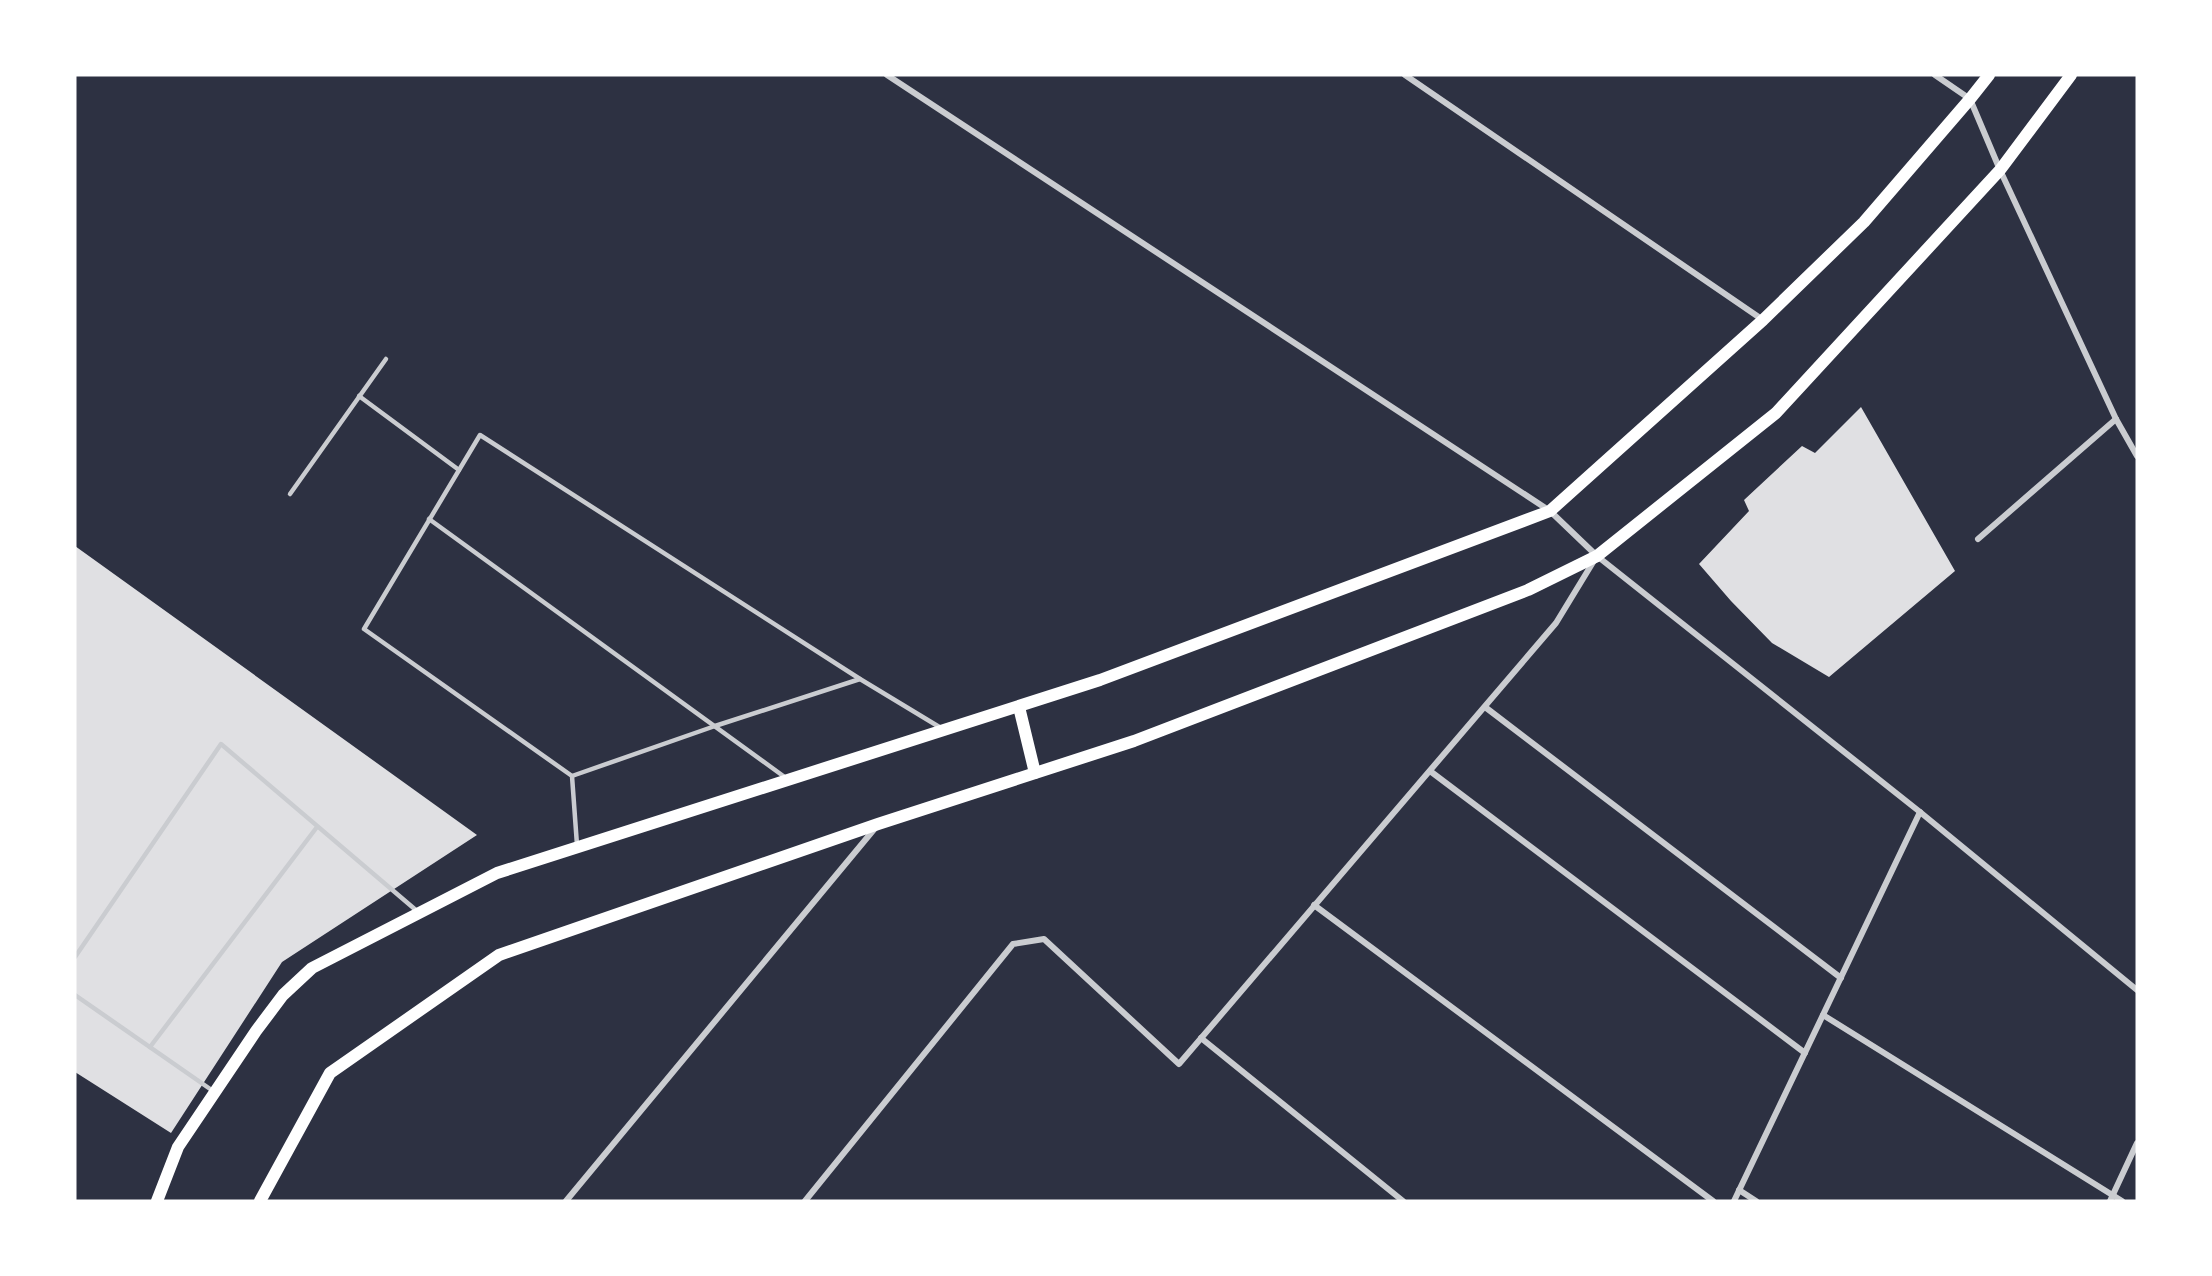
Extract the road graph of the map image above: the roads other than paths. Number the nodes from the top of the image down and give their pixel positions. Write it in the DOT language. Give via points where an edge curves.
graph roads {
  1 [pos="887,75"];
  2 [pos="1405,75"];
  3 [pos="1935,75"];
  4 [pos="1989,75"];
  5 [pos="2071,75"];
  6 [pos="1970,99"];
  7 [pos="2000,170"];
  8 [pos="1763,320"];
  9 [pos="386,359"];
  10 [pos="359,396"];
  11 [pos="2116,419"];
  12 [pos="2137,456"];
  13 [pos="459,470"];
  14 [pos="290,494"];
  15 [pos="1550,512"];
  16 [pos="429,519"];
  17 [pos="1978,539"];
  18 [pos="1597,556"];
  19 [pos="860,679"];
  20 [pos="1485,706"];
  21 [pos="1019,707"];
  22 [pos="715,726"];
  23 [pos="945,730"];
  24 [pos="1430,771"];
  25 [pos="1035,773"];
  26 [pos="572,777"];
  27 [pos="789,781"];
  28 [pos="1920,812"];
  29 [pos="878,824"];
  30 [pos="317,827"];
  31 [pos="577,848"];
  32 [pos="1314,905"];
  33 [pos="419,913"];
  34 [pos="75,957"];
  35 [pos="1841,978"];
  36 [pos="2137,990"];
  37 [pos="75,995"];
  38 [pos="1823,1015"];
  39 [pos="1201,1038"];
  40 [pos="150,1047"];
  41 [pos="1805,1053"];
  42 [pos="215,1092"];
  43 [pos="2137,1143"];
  44 [pos="1739,1190"];
  45 [pos="2111,1198"];
  46 [pos="157,1201"];
  47 [pos="260,1201"];
  48 [pos="566,1201"];
  49 [pos="805,1201"];
  50 [pos="1403,1201"];
  51 [pos="1713,1201"];
  52 [pos="1734,1201"];
  53 [pos="1756,1201"];
  54 [pos="2122,1201"];
  1 -- 15 [label="street"];
  2 -- 8 [label="street"];
  3 -- 6 [label="street"];
  4 -- 6 [label="main road"];
  5 -- 7 [label="main road"];
  6 -- 7 [label="street"];
  6 -- 8 [label="main road" via="1864,222"];
  7 -- 11 [label="street"];
  7 -- 18 [label="main road" via="1776,413"];
  8 -- 15 [label="main road"];
  9 -- 10 [label="lane"];
  10 -- 13 [label="lane"];
  10 -- 14 [label="lane"];
  11 -- 12 [label="street"];
  11 -- 17 [label="street"];
  13 -- 16 [label="lane"];
  13 -- 19 [label="lane" via="480,435"];
  15 -- 18 [label="street"];
  15 -- 21 [label="main road"];
  16 -- 22 [label="lane"];
  16 -- 26 [label="lane" via="364,629"];
  18 -- 20 [label="street" via="1556,623"];
  18 -- 25 [label="main road" via="1528,590 1134,741"];
  18 -- 28 [label="street"];
  19 -- 22 [label="lane"];
  19 -- 23 [label="lane"];
  20 -- 24 [label="street"];
  20 -- 35 [label="street"];
  21 -- 23 [label="main road"];
  21 -- 25 [label="main road"];
  22 -- 26 [label="lane"];
  22 -- 27 [label="lane"];
  23 -- 27 [label="main road"];
  24 -- 32 [label="street"];
  24 -- 41 [label="street"];
  25 -- 29 [label="main road"];
  26 -- 31 [label="lane"];
  27 -- 31 [label="main road"];
  28 -- 35 [label="street"];
  28 -- 36 [label="street"];
  29 -- 47 [label="main road" via="499,955 330,1073"];
  29 -- 48 [label="street"];
  30 -- 33 [label="lane"];
  30 -- 34 [label="lane" via="221,744"];
  30 -- 40 [label="lane"];
  31 -- 33 [label="main road" via="497,873"];
  32 -- 39 [label="street"];
  32 -- 51 [label="street"];
  33 -- 42 [label="main road" via="312,968 283,995"];
  35 -- 38 [label="street"];
  37 -- 40 [label="lane"];
  38 -- 41 [label="street"];
  38 -- 45 [label="street"];
  39 -- 49 [label="street" via="1179,1064 1044,939 1013,944"];
  39 -- 50 [label="street"];
  40 -- 42 [label="lane"];
  41 -- 44 [label="street"];
  42 -- 46 [label="main road" via="178,1147"];
  43 -- 45 [label="street"];
  44 -- 52 [label="street"];
  44 -- 53 [label="street"];
  45 -- 54 [label="street"];
}
